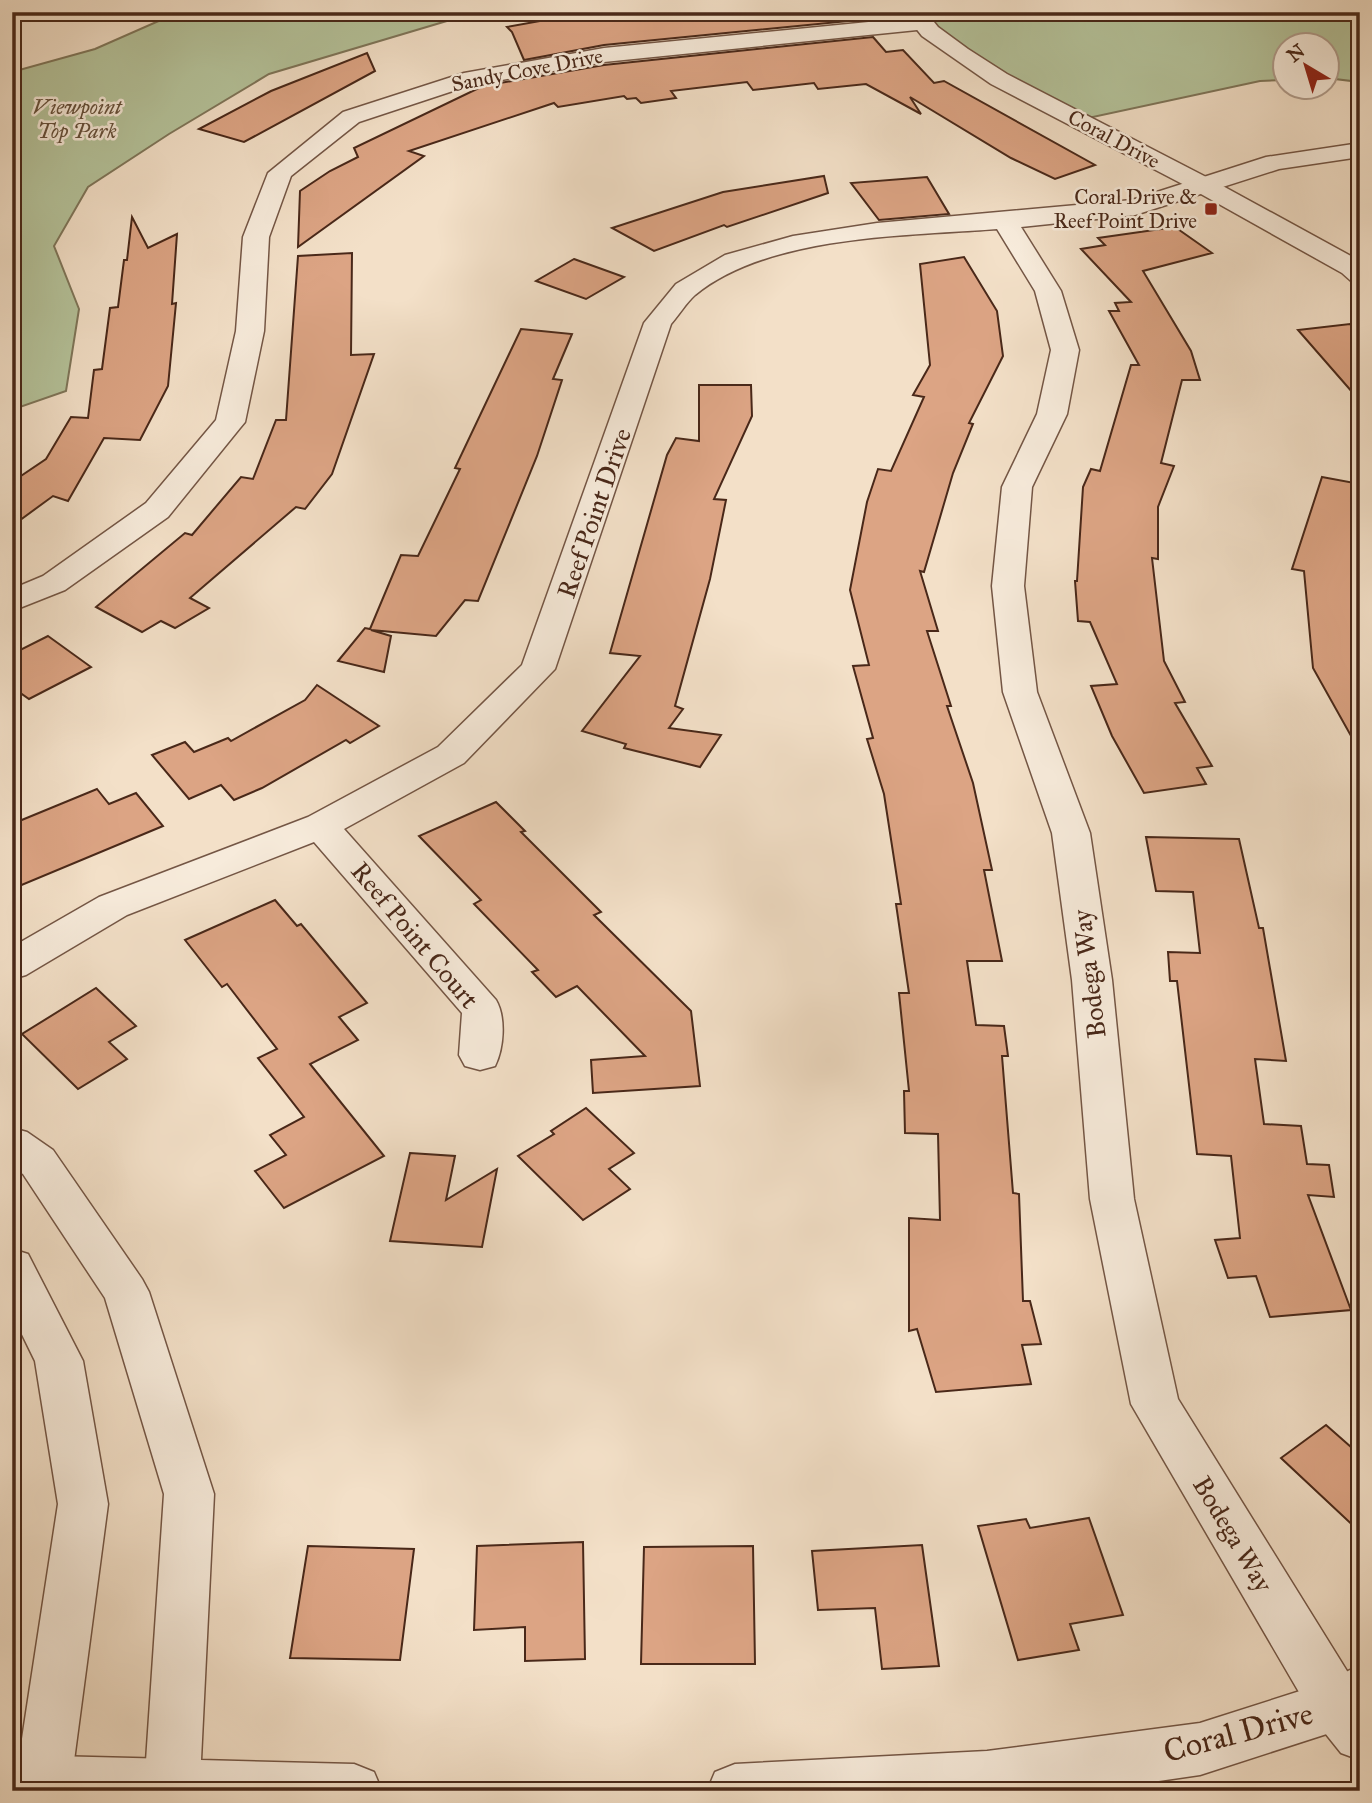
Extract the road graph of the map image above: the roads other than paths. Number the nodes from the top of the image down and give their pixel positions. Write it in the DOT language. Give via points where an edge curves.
graph roads {
  1 [pos="917,18"];
  2 [pos="1360,150"];
  3 [pos="1202,185"];
  4 [pos="1005,221"];
  5 [pos="1360,275"];
  6 [pos="12,601"];
  7 [pos="321,826"];
  8 [pos="12,965"];
  9 [pos="480,1055"];
  10 [pos="12,1144"];
  11 [pos="12,1267"];
  12 [pos="1352,1710"];
  13 [pos="33,1785"];
  14 [pos="173,1788"];
  15 [pos="354,1791"];
  16 [pos="736,1791"];
  1 -- 3 [label="street, Coral Drive" via="982,69"];
  1 -- 6 [label="street, Sandy Cove Drive" via="604,55 464,80 351,117 280,173 256,237 250,331 230,422 158,510 54,583"];
  2 -- 3 [label="street, Reef Point Drive" via="1275,162"];
  3 -- 4 [label="street, Reef Point Drive" via="1135,207"];
  3 -- 5 [label="street, Coral Drive"];
  4 -- 7 [label="street, Reef Point Drive" via="802,241 734,261 685,290 659,324 538,669 451,755"];
  4 -- 12 [label="street, Bodega Way" via="1048,291 1065,350 1052,414 1017,487 1008,586 1020,692 1071,833 1092,980 1112,1199 1155,1404"];
  7 -- 8 [label="street, Reef Point Drive" via="113,906"];
  7 -- 9 [label="street, Reef Point Court" via="482,1010"];
  10 -- 14 [label="street" via="38,1162 126,1292 189,1494"];
  11 -- 13 [label="street" via="59,1361 83,1504"];
  12 -- 16 [label="street, Coral Drive" via="1186,1751 987,1779"];
  13 -- 14 [label="street"];
  14 -- 15 [label="street"];
}
